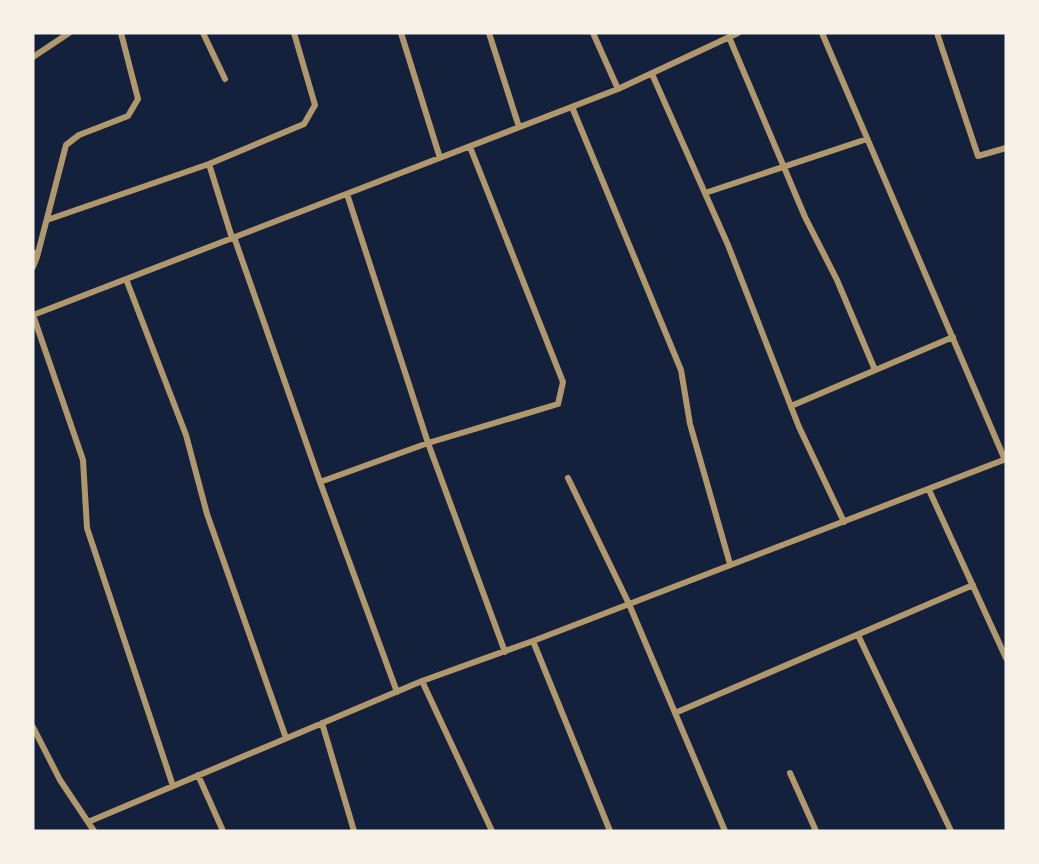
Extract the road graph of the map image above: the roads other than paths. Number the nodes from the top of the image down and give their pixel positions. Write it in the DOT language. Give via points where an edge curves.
graph roads {
  1 [pos="69,33"];
  2 [pos="121,33"];
  3 [pos="203,33"];
  4 [pos="294,33"];
  5 [pos="401,33"];
  6 [pos="489,33"];
  7 [pos="593,33"];
  8 [pos="738,33"];
  9 [pos="822,33"];
  10 [pos="937,33"];
  11 [pos="729,37"];
  12 [pos="33,57"];
  13 [pos="652,74"];
  14 [pos="225,79"];
  15 [pos="618,89"];
  16 [pos="572,107"];
  17 [pos="519,127"];
  18 [pos="867,139"];
  19 [pos="470,147"];
  20 [pos="1006,148"];
  21 [pos="440,158"];
  22 [pos="209,164"];
  23 [pos="785,166"];
  24 [pos="705,193"];
  25 [pos="347,194"];
  26 [pos="47,220"];
  27 [pos="232,238"];
  28 [pos="35,255"];
  29 [pos="33,267"];
  30 [pos="126,279"];
  31 [pos="33,314"];
  32 [pos="953,337"];
  33 [pos="876,370"];
  34 [pos="791,406"];
  35 [pos="428,443"];
  36 [pos="1006,460"];
  37 [pos="568,478"];
  38 [pos="320,482"];
  39 [pos="929,490"];
  40 [pos="844,522"];
  41 [pos="730,564"];
  42 [pos="973,585"];
  43 [pos="629,604"];
  44 [pos="858,635"];
  45 [pos="533,641"];
  46 [pos="505,652"];
  47 [pos="1006,658"];
  48 [pos="422,681"];
  49 [pos="397,692"];
  50 [pos="675,713"];
  51 [pos="322,723"];
  52 [pos="33,727"];
  53 [pos="286,738"];
  54 [pos="790,773"];
  55 [pos="198,775"];
  56 [pos="172,786"];
  57 [pos="88,822"];
  58 [pos="94,831"];
  59 [pos="223,831"];
  60 [pos="354,831"];
  61 [pos="492,831"];
  62 [pos="610,831"];
  63 [pos="725,831"];
  64 [pos="816,831"];
  65 [pos="951,831"];
  1 -- 12 [label="street"];
  2 -- 26 [label="street" via="138,99 128,116 79,135 66,145"];
  3 -- 14 [label="street"];
  4 -- 22 [label="street" via="315,105 304,124"];
  5 -- 21 [label="street"];
  6 -- 17 [label="street"];
  7 -- 15 [label="street"];
  8 -- 11 [label="street"];
  9 -- 18 [label="street"];
  10 -- 20 [label="street" via="978,156"];
  11 -- 13 [label="street"];
  11 -- 23 [label="street"];
  13 -- 15 [label="street"];
  13 -- 24 [label="street"];
  15 -- 16 [label="street"];
  16 -- 17 [label="street"];
  16 -- 41 [label="street" via="681,369 690,424"];
  17 -- 19 [label="street"];
  18 -- 23 [label="street"];
  18 -- 32 [label="street"];
  19 -- 21 [label="street"];
  19 -- 35 [label="street" via="563,382 558,404"];
  21 -- 25 [label="street"];
  22 -- 26 [label="street"];
  22 -- 27 [label="street"];
  23 -- 24 [label="street"];
  23 -- 33 [label="street"];
  24 -- 34 [label="street"];
  25 -- 27 [label="street"];
  25 -- 35 [label="street"];
  26 -- 28 [label="street"];
  27 -- 30 [label="street"];
  27 -- 38 [label="street"];
  28 -- 29 [label="street"];
  30 -- 31 [label="street"];
  30 -- 53 [label="street" via="186,435 207,514"];
  31 -- 56 [label="street" via="82,460 87,528"];
  32 -- 33 [label="street"];
  32 -- 36 [label="street"];
  33 -- 34 [label="street"];
  34 -- 40 [label="street"];
  35 -- 38 [label="street"];
  35 -- 46 [label="street"];
  36 -- 39 [label="street"];
  37 -- 43 [label="street"];
  38 -- 49 [label="street"];
  39 -- 40 [label="street"];
  39 -- 42 [label="street"];
  40 -- 41 [label="street"];
  41 -- 43 [label="street"];
  42 -- 44 [label="street"];
  42 -- 47 [label="street"];
  43 -- 45 [label="street"];
  43 -- 50 [label="street"];
  44 -- 50 [label="street"];
  44 -- 65 [label="street"];
  45 -- 46 [label="street"];
  45 -- 62 [label="street"];
  46 -- 48 [label="street"];
  48 -- 49 [label="street"];
  48 -- 61 [label="street"];
  49 -- 51 [label="street"];
  50 -- 63 [label="street"];
  51 -- 53 [label="street"];
  51 -- 60 [label="street"];
  52 -- 57 [label="street" via="60,780"];
  53 -- 55 [label="street"];
  54 -- 64 [label="street"];
  55 -- 56 [label="street"];
  55 -- 59 [label="street"];
  56 -- 57 [label="street"];
  57 -- 58 [label="street"];
}
